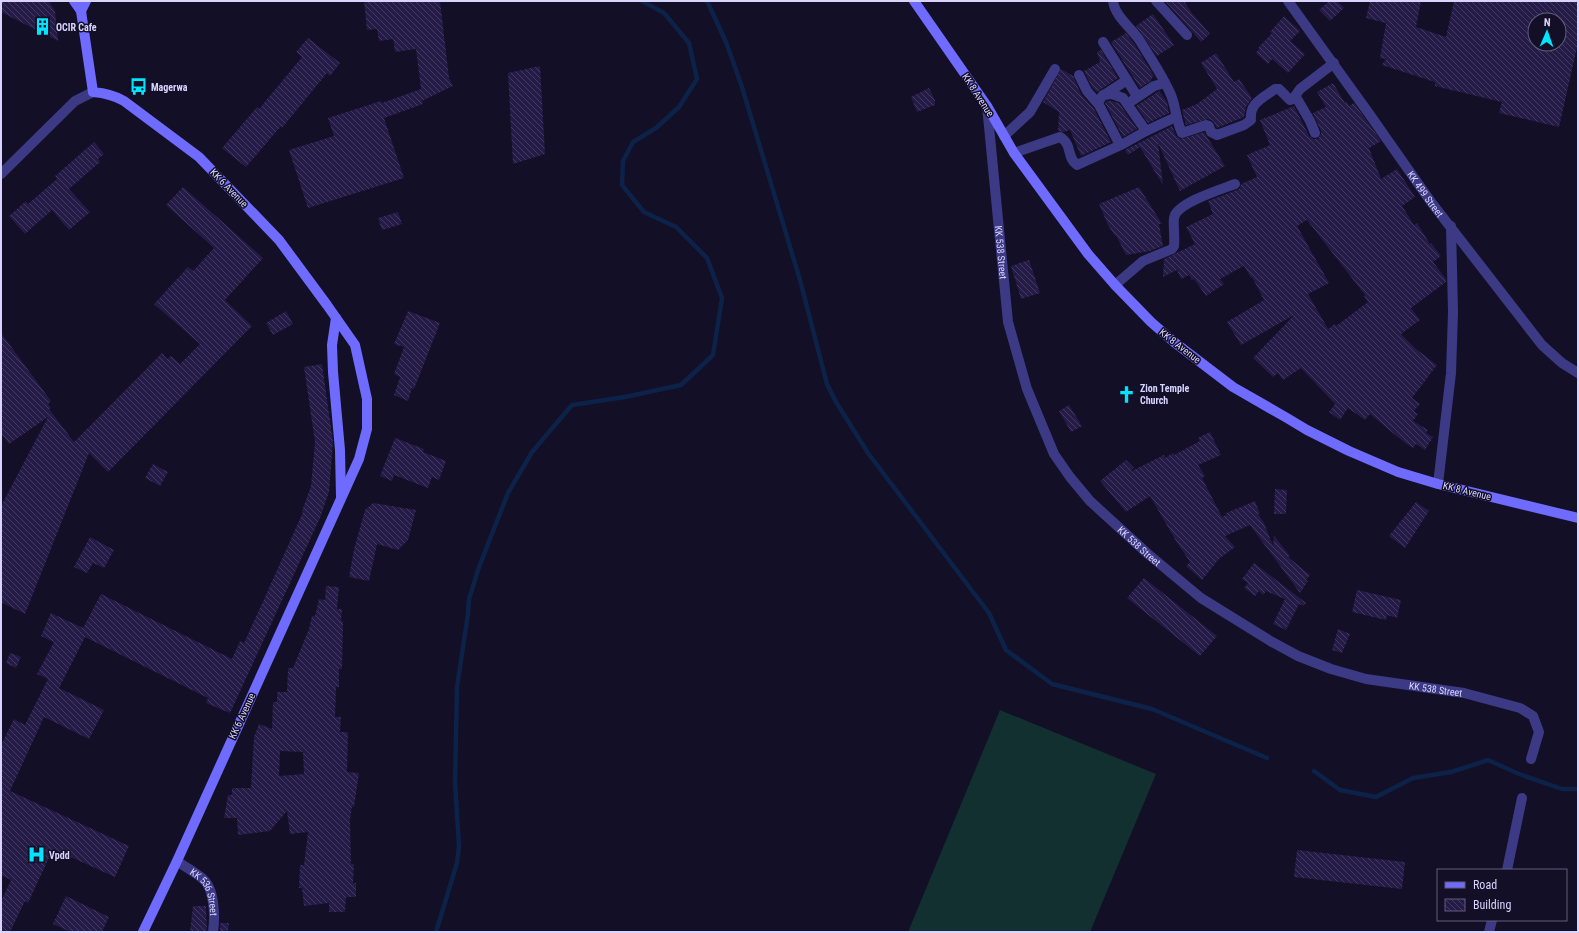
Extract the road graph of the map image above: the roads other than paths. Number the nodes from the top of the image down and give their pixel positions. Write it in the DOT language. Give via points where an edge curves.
graph roads {
  1 [pos="74,1"];
  2 [pos="86,1"];
  3 [pos="914,1"];
  4 [pos="1113,1"];
  5 [pos="1156,1"];
  6 [pos="1288,1"];
  7 [pos="81,11"];
  8 [pos="1187,36"];
  9 [pos="1103,42"];
  10 [pos="1334,63"];
  11 [pos="1055,70"];
  12 [pos="1079,75"];
  13 [pos="1127,80"];
  14 [pos="1164,83"];
  15 [pos="93,92"];
  16 [pos="1137,96"];
  17 [pos="1296,97"];
  18 [pos="1101,99"];
  19 [pos="1128,104"];
  20 [pos="987,106"];
  21 [pos="1176,117"];
  22 [pos="1146,131"];
  23 [pos="1315,133"];
  24 [pos="1004,136"];
  25 [pos="1120,145"];
  26 [pos="1014,153"];
  27 [pos="1,174"];
  28 [pos="1235,184"];
  29 [pos="1451,226"];
  30 [pos="1115,285"];
  31 [pos="336,318"];
  32 [pos="1578,373"];
  33 [pos="1438,484"];
  34 [pos="341,501"];
  35 [pos="1578,518"];
  36 [pos="1531,759"];
  37 [pos="1522,798"];
  38 [pos="177,861"];
  39 [pos="1507,869"];
  40 [pos="1492,921"];
  41 [pos="144,932"];
  42 [pos="213,932"];
  43 [pos="1489,932"];
  1 -- 7 [label="main road"];
  2 -- 7 [label="main road"];
  3 -- 20 [label="main road, KK 8 Avenue"];
  4 -- 14 [label="street" via="1115,9 1139,39"];
  5 -- 8 [label="street"];
  6 -- 10 [label="street, KK 499 Street"];
  7 -- 15 [label="main road"];
  9 -- 13 [label="street"];
  10 -- 17 [label="street" via="1300,89"];
  10 -- 29 [label="street, KK 499 Street" via="1431,202"];
  11 -- 24 [label="street" via="1030,112"];
  12 -- 18 [label="street" via="1087,90"];
  13 -- 16 [label="street"];
  13 -- 18 [label="street"];
  14 -- 16 [label="street"];
  14 -- 21 [label="street" via="1171,96"];
  15 -- 27 [label="street" via="76,101"];
  15 -- 31 [label="main road, KK 6 Avenue" via="116,96 199,157 279,240"];
  16 -- 19 [label="street"];
  17 -- 21 [label="street" via="1290,100 1279,89 1275,89 1256,102 1249,123 1217,135 1206,125 1182,133"];
  17 -- 23 [label="street"];
  18 -- 19 [label="street" via="1112,94 1123,98"];
  18 -- 25 [label="street"];
  19 -- 22 [label="street"];
  20 -- 24 [label="main road, KK 8 Avenue"];
  20 -- 36 [label="street, KK 538 Street" via="1008,322 1027,389 1054,454 1070,477 1096,507 1201,598 1298,656 1366,679 1464,693 1520,708 1533,716 1539,732"];
  21 -- 22 [label="street"];
  22 -- 25 [label="street"];
  24 -- 26 [label="main road, KK 8 Avenue"];
  25 -- 26 [label="street" via="1077,165 1071,158 1069,146 1060,137"];
  26 -- 30 [label="main road, KK 8 Avenue" via="1088,254"];
  28 -- 30 [label="street" via="1194,200 1176,212 1174,246 1143,261"];
  29 -- 32 [label="street, KK 499 Street" via="1542,345"];
  29 -- 33 [label="street" via="1451,373"];
  30 -- 33 [label="main road, KK 8 Avenue" via="1150,322 1233,387 1349,451 1398,472"];
  31 -- 34 [label="main road, KK 6 Avenue" via="332,372 340,450"];
  31 -- 34 [label="main road, KK 6 Avenue" via="355,345 367,399 367,429"];
  33 -- 35 [label="main road, KK 8 Avenue"];
  34 -- 38 [label="main road, KK 6 Avenue"];
  37 -- 39 [label="street"];
  38 -- 41 [label="main road, KK 6 Avenue"];
  38 -- 42 [label="street, KK 536 Street" via="204,880 214,910"];
  40 -- 43 [label="street"];
}
